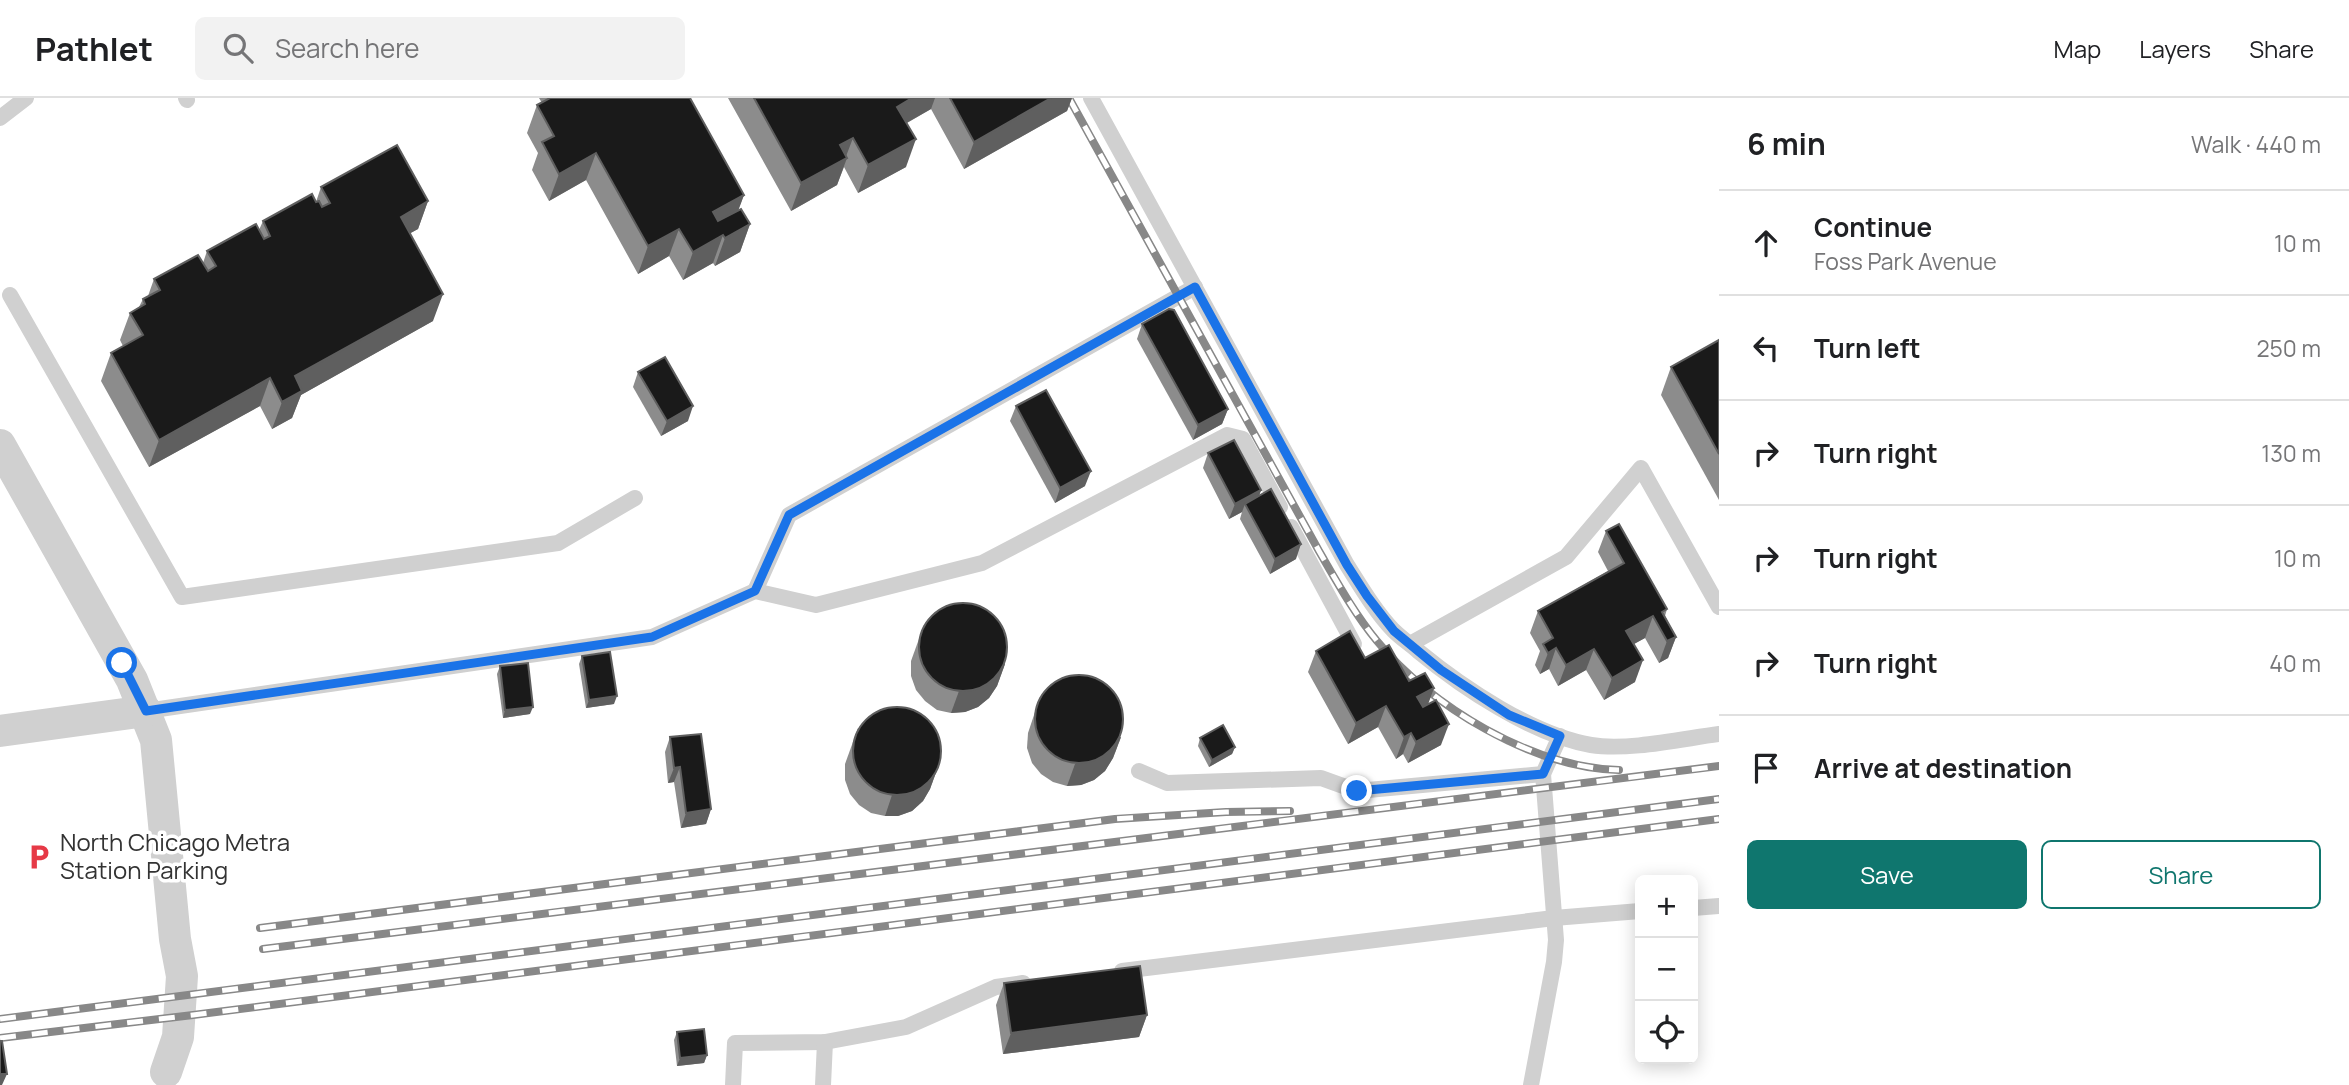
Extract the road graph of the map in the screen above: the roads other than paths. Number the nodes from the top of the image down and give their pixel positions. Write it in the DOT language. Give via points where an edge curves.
graph roads {
  1 [pos="26,98"];
  2 [pos="1091,98"];
  3 [pos="0,118"];
  4 [pos="1195,287"];
  5 [pos="10,295"];
  6 [pos="0,445"];
  7 [pos="635,498"];
  8 [pos="755,591"];
  9 [pos="1719,607"];
  10 [pos="1410,644"];
  11 [pos="1354,645"];
  12 [pos="146,711"];
  13 [pos="0,730"];
  14 [pos="1719,734"];
  15 [pos="1560,736"];
  16 [pos="1139,771"];
  17 [pos="1543,774"];
  18 [pos="1719,906"];
  19 [pos="1698,908"];
  20 [pos="1635,911"];
  21 [pos="1554,918"];
  22 [pos="1105,973"];
  23 [pos="1037,982"];
  24 [pos="825,1042"];
  25 [pos="165,1079"];
  26 [pos="733,1085"];
  27 [pos="823,1085"];
  28 [pos="1531,1085"];
  1 -- 3 [label="lane"];
  2 -- 4 [label="lane"];
  4 -- 8 [label="lane" via="789,515"];
  4 -- 10 [label="lane" via="1347,565 1394,631"];
  5 -- 7 [label="lane" via="182,597 558,544"];
  6 -- 12 [label="street"];
  8 -- 11 [label="lane" via="816,605 982,563 1227,435 1243,439"];
  8 -- 12 [label="lane" via="652,637"];
  9 -- 10 [label="lane" via="1641,468 1566,557"];
  10 -- 15 [label="lane" via="1509,715"];
  12 -- 13 [label="street"];
  12 -- 25 [label="street" via="158,752 175,939 162,974 158,1035"];
  14 -- 15 [label="lane" via="1632,746 1591,745"];
  15 -- 17 [label="lane"];
  16 -- 17 [label="lane" via="1167,783 1321,778 1357,791"];
  17 -- 21 [label="lane"];
  18 -- 19 [label="lane"];
  20 -- 21 [label="lane"];
  21 -- 22 [label="lane"];
  21 -- 28 [label="lane" via="1554,961"];
  23 -- 24 [label="lane" via="996,987 906,1027"];
  24 -- 26 [label="lane" via="734,1043"];
  24 -- 27 [label="lane"];
}
